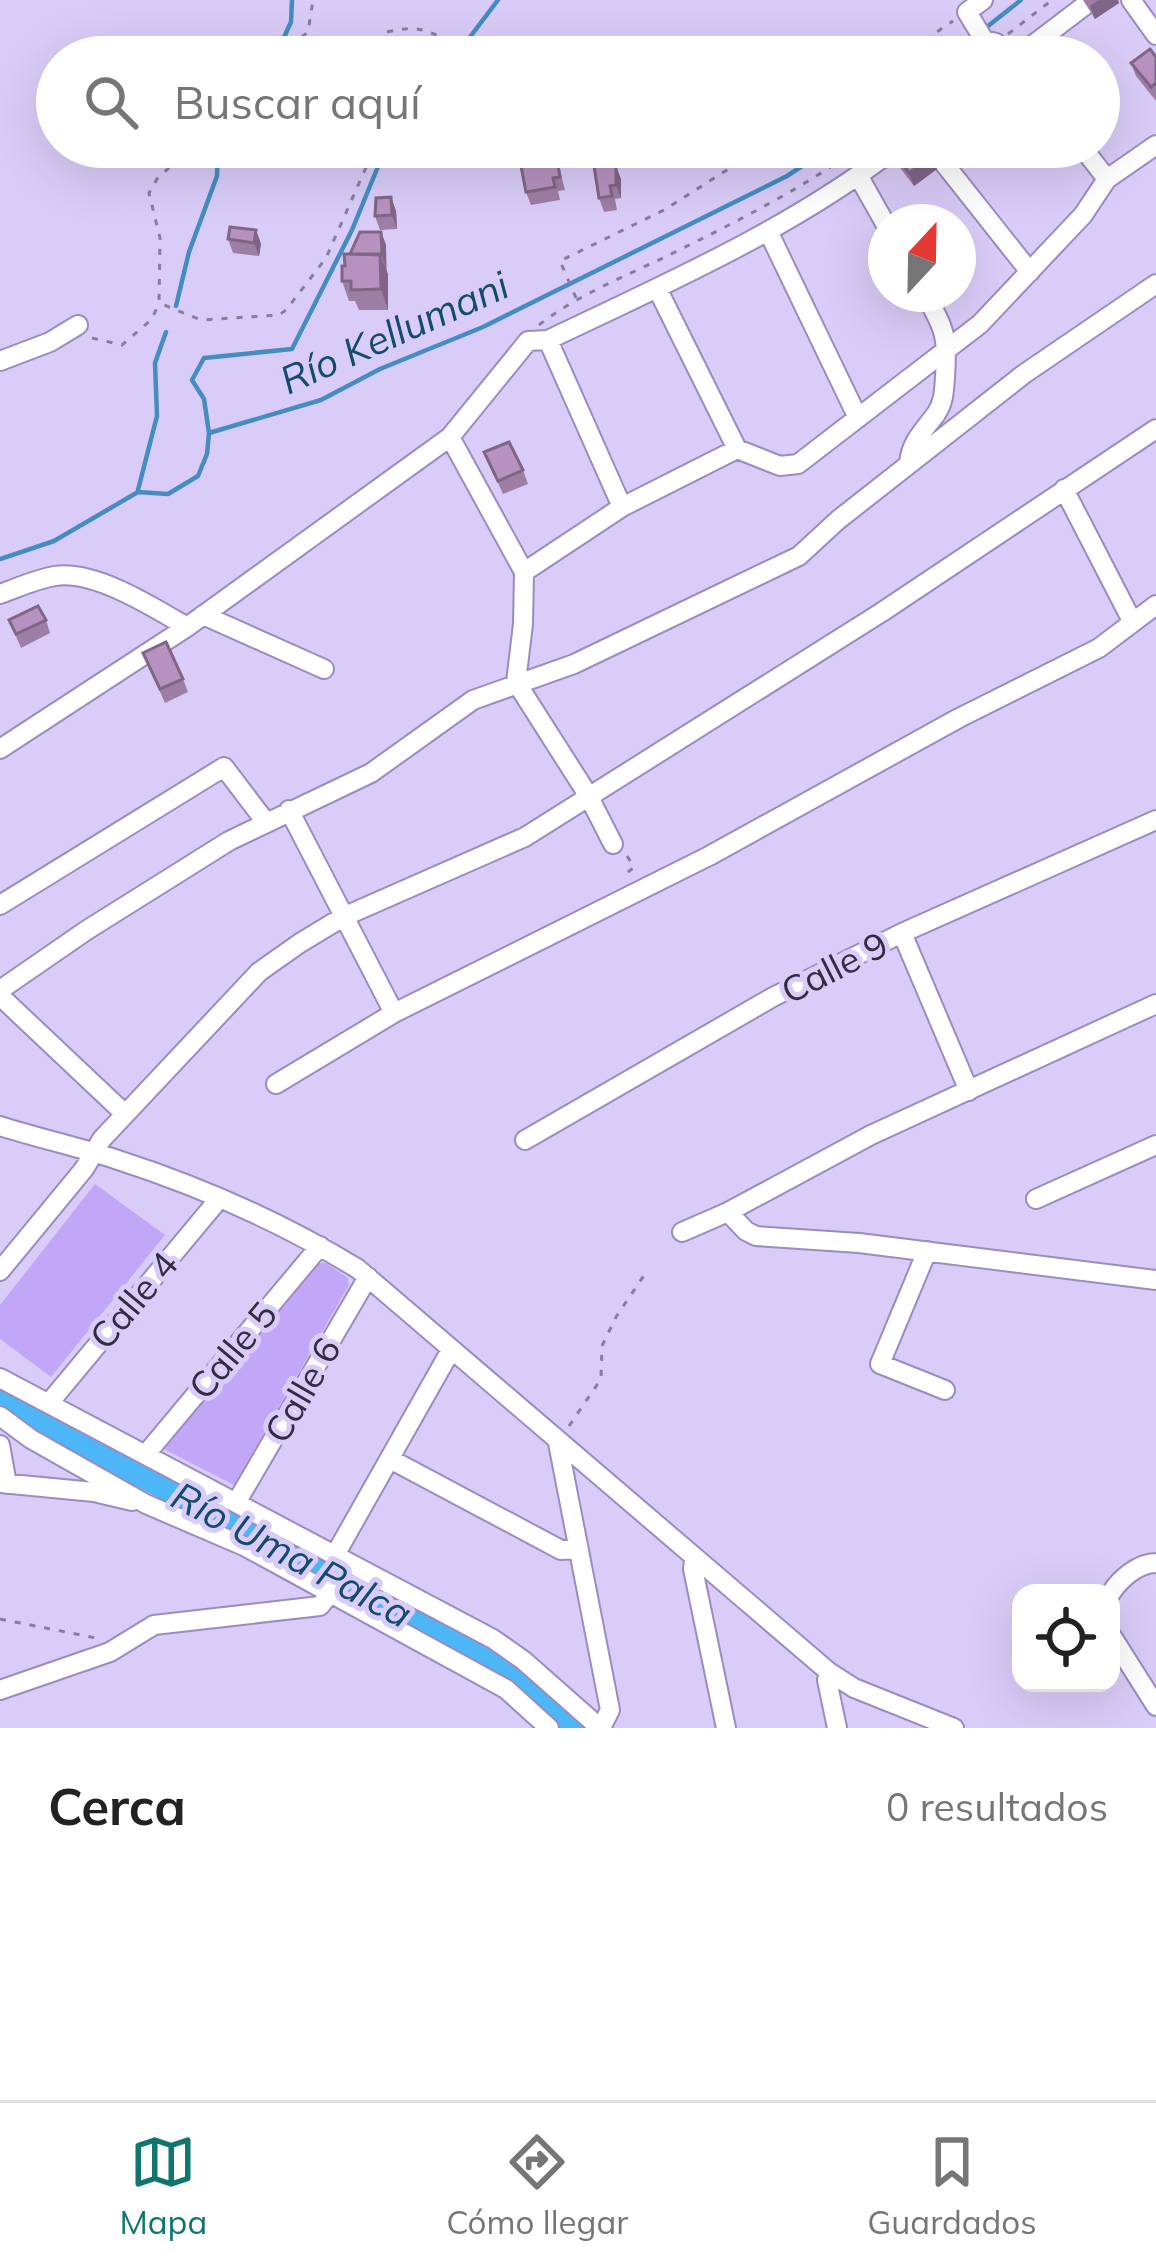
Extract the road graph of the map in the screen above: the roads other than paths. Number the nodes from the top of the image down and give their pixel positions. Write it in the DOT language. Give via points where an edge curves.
graph roads {
  1 [pos="1092,0"];
  2 [pos="1131,0"];
  3 [pos="1156,35"];
  4 [pos="1043,36"];
  5 [pos="1156,145"];
  6 [pos="870,168"];
  7 [pos="948,168"];
  8 [pos="1098,168"];
  9 [pos="859,177"];
  10 [pos="1107,179"];
  11 [pos="874,204"];
  12 [pos="768,231"];
  13 [pos="1030,272"];
  14 [pos="1156,284"];
  15 [pos="657,288"];
  16 [pos="935,312"];
  17 [pos="78,325"];
  18 [pos="538,340"];
  19 [pos="949,347"];
  20 [pos="0,361"];
  21 [pos="858,418"];
  22 [pos="1156,429"];
  23 [pos="450,437"];
  24 [pos="736,449"];
  25 [pos="909,464"];
  26 [pos="1064,489"];
  27 [pos="622,507"];
  28 [pos="524,572"];
  29 [pos="0,594"];
  30 [pos="1156,605"];
  31 [pos="195,621"];
  32 [pos="1132,621"];
  33 [pos="324,669"];
  34 [pos="516,682"];
  35 [pos="0,749"];
  36 [pos="588,795"];
  37 [pos="289,811"];
  38 [pos="265,821"];
  39 [pos="1156,821"];
  40 [pos="613,844"];
  41 [pos="0,904"];
  42 [pos="343,917"];
  43 [pos="902,933"];
  44 [pos="0,993"];
  45 [pos="1156,1004"];
  46 [pos="394,1013"];
  47 [pos="276,1084"];
  48 [pos="969,1091"];
  49 [pos="124,1113"];
  50 [pos="0,1126"];
  51 [pos="525,1140"];
  52 [pos="1156,1145"];
  53 [pos="93,1154"];
  54 [pos="219,1198"];
  55 [pos="1036,1199"];
  56 [pos="728,1212"];
  57 [pos="682,1232"];
  58 [pos="320,1246"];
  59 [pos="927,1251"];
  60 [pos="0,1271"];
  61 [pos="368,1277"];
  62 [pos="1156,1280"];
  63 [pos="451,1350"];
  64 [pos="0,1378"];
  65 [pos="945,1390"];
  66 [pos="50,1403"];
  67 [pos="1,1420"];
  68 [pos="558,1443"];
  69 [pos="0,1445"];
  70 [pos="146,1454"];
  71 [pos="390,1459"];
  72 [pos="4,1483"];
  73 [pos="236,1503"];
  74 [pos="146,1504"];
  75 [pos="576,1549"];
  76 [pos="335,1555"];
  77 [pos="694,1560"];
  78 [pos="1156,1563"];
  79 [pos="1119,1584"];
  80 [pos="332,1591"];
  81 [pos="1120,1649"];
  82 [pos="829,1672"];
  83 [pos="0,1690"];
  84 [pos="1156,1706"];
  85 [pos="550,1728"];
  86 [pos="600,1728"];
  87 [pos="726,1728"];
  88 [pos="837,1728"];
  89 [pos="954,1728"];
  1 -- 4 [label="street"];
  2 -- 3 [label="street"];
  5 -- 10 [label="street"];
  6 -- 9 [label="street"];
  7 -- 13 [label="street"];
  8 -- 10 [label="street"];
  9 -- 11 [label="street"];
  9 -- 12 [label="street"];
  10 -- 13 [label="street"];
  12 -- 15 [label="street"];
  12 -- 21 [label="street"];
  13 -- 19 [label="street"];
  14 -- 25 [label="street"];
  15 -- 18 [label="street"];
  15 -- 24 [label="street"];
  16 -- 19 [label="street"];
  17 -- 20 [label="street"];
  18 -- 23 [label="street"];
  18 -- 27 [label="street"];
  19 -- 21 [label="street"];
  19 -- 25 [label="street" via="940,408"];
  21 -- 24 [label="street" via="798,464 780,466"];
  22 -- 26 [label="street"];
  23 -- 28 [label="street"];
  23 -- 31 [label="street"];
  24 -- 27 [label="street"];
  25 -- 34 [label="street" via="799,556 574,664"];
  26 -- 32 [label="street"];
  26 -- 36 [label="street"];
  27 -- 28 [label="street"];
  28 -- 34 [label="street"];
  29 -- 31 [label="street" via="57,575 80,578"];
  30 -- 32 [label="street"];
  31 -- 33 [label="street"];
  31 -- 35 [label="street"];
  32 -- 46 [label="street" via="1099,648"];
  34 -- 36 [label="street"];
  34 -- 37 [label="street" via="473,700 371,772"];
  36 -- 40 [label="street"];
  36 -- 42 [label="street" via="525,837"];
  37 -- 38 [label="street"];
  37 -- 42 [label="street"];
  38 -- 41 [label="street" via="224,767"];
  38 -- 44 [label="street" via="87,929"];
  39 -- 43 [label="street, Calle 9"];
  42 -- 46 [label="street"];
  42 -- 49 [label="street" via="259,972"];
  43 -- 48 [label="street"];
  43 -- 51 [label="street, Calle 9"];
  44 -- 49 [label="street"];
  45 -- 48 [label="street"];
  46 -- 47 [label="street"];
  48 -- 56 [label="street"];
  49 -- 53 [label="street"];
  50 -- 53 [label="street"];
  52 -- 55 [label="street"];
  53 -- 54 [label="street"];
  53 -- 60 [label="street"];
  54 -- 58 [label="street"];
  54 -- 66 [label="street, Calle 4"];
  56 -- 57 [label="street"];
  56 -- 59 [label="street" via="757,1236"];
  58 -- 61 [label="street"];
  58 -- 70 [label="street, Calle 5"];
  59 -- 62 [label="street"];
  59 -- 65 [label="street" via="880,1364"];
  61 -- 63 [label="street"];
  61 -- 73 [label="street, Calle 6"];
  63 -- 68 [label="street"];
  63 -- 71 [label="street"];
  64 -- 66 [label="street"];
  66 -- 70 [label="street"];
  67 -- 74 [label="street"];
  68 -- 75 [label="street"];
  68 -- 77 [label="street"];
  69 -- 72 [label="street"];
  70 -- 73 [label="street"];
  71 -- 75 [label="street" via="561,1550"];
  71 -- 76 [label="street"];
  72 -- 74 [label="street"];
  73 -- 76 [label="street"];
  74 -- 80 [label="street"];
  75 -- 86 [label="street" via="610,1710"];
  76 -- 86 [label="street" via="508,1649"];
  77 -- 82 [label="street"];
  77 -- 87 [label="street"];
  78 -- 79 [label="street"];
  80 -- 83 [label="street" via="320,1606 154,1625 110,1652"];
  80 -- 85 [label="street" via="506,1690"];
  81 -- 84 [label="street"];
  82 -- 88 [label="street"];
  82 -- 89 [label="street"];
}
